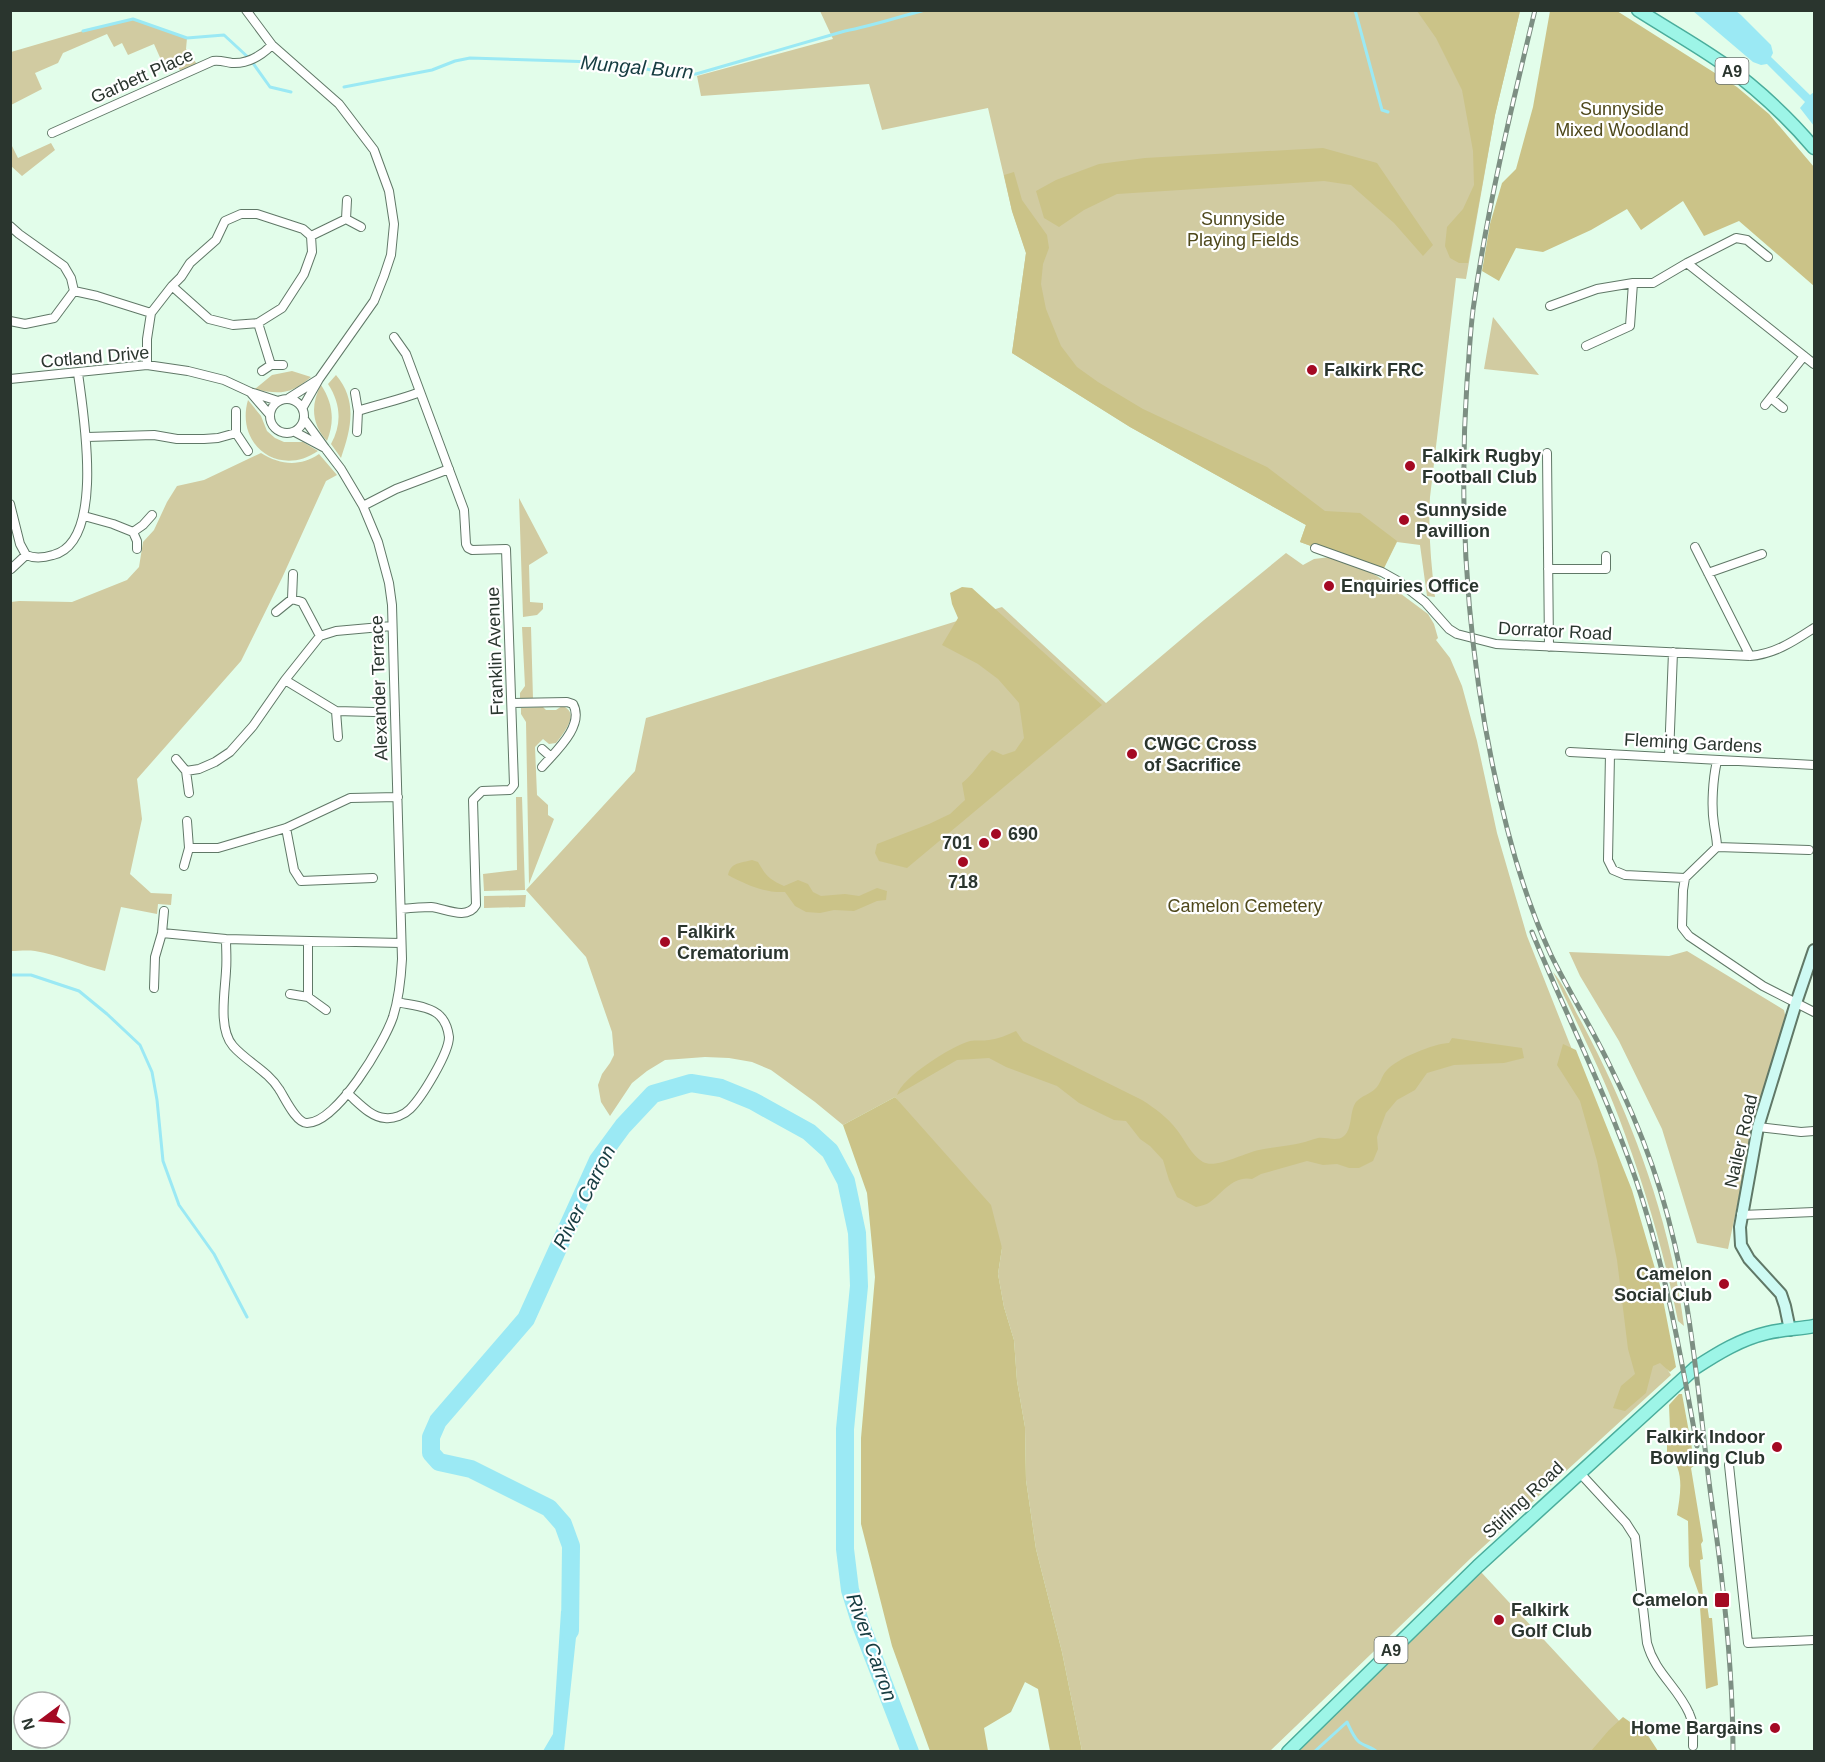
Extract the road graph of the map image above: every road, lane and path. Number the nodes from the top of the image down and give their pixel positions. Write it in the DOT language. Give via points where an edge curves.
graph roads {
  1 [pos="246,10"];
  2 [pos="255,10"];
  3 [pos="1638,10"];
  4 [pos="257,24"];
  5 [pos="272,45"];
  6 [pos="52,133"];
  7 [pos="1815,148"];
  8 [pos="347,200"];
  9 [pos="346,219"];
  10 [pos="10,226"];
  11 [pos="361,227"];
  12 [pos="311,236"];
  13 [pos="1768,257"];
  14 [pos="1687,263"];
  15 [pos="1633,283"];
  16 [pos="172,286"];
  17 [pos="74,291"];
  18 [pos="1551,306"];
  19 [pos="151,313"];
  20 [pos="10,321"];
  21 [pos="258,323"];
  22 [pos="394,337"];
  23 [pos="1586,346"];
  24 [pos="1804,356"];
  25 [pos="1815,364"];
  26 [pos="147,365"];
  27 [pos="271,365"];
  28 [pos="283,365"];
  29 [pos="262,371"];
  30 [pos="78,373"];
  31 [pos="319,379"];
  32 [pos="10,380"];
  33 [pos="250,392"];
  34 [pos="420,392"];
  35 [pos="355,393"];
  36 [pos="289,398"];
  37 [pos="1771,398"];
  38 [pos="278,401"];
  39 [pos="1766,405"];
  40 [pos="303,407"];
  41 [pos="1783,408"];
  42 [pos="237,411"];
  43 [pos="358,411"];
  44 [pos="270,415"];
  45 [pos="304,419"];
  46 [pos="295,432"];
  47 [pos="357,432"];
  48 [pos="236,433"];
  49 [pos="87,437"];
  50 [pos="325,448"];
  51 [pos="248,451"];
  52 [pos="1546,453"];
  53 [pos="449,469"];
  54 [pos="10,504"];
  55 [pos="363,506"];
  56 [pos="152,515"];
  57 [pos="84,516"];
  58 [pos="133,531"];
  59 [pos="1315,548"];
  60 [pos="1695,548"];
  61 [pos="137,549"];
  62 [pos="1762,554"];
  63 [pos="26,555"];
  64 [pos="1606,556"];
  65 [pos="11,569"];
  66 [pos="1548,569"];
  67 [pos="1708,573"];
  68 [pos="293,574"];
  69 [pos="292,599"];
  70 [pos="276,612"];
  71 [pos="392,626"];
  72 [pos="1815,628"];
  73 [pos="320,636"];
  74 [pos="1549,647"];
  75 [pos="1673,652"];
  76 [pos="1750,656"];
  77 [pos="285,680"];
  78 [pos="512,703"];
  79 [pos="336,711"];
  80 [pos="374,712"];
  81 [pos="338,737"];
  82 [pos="542,749"];
  83 [pos="1570,752"];
  84 [pos="1610,754"];
  85 [pos="1669,756"];
  86 [pos="551,757"];
  87 [pos="176,759"];
  88 [pos="1717,761"];
  89 [pos="1815,765"];
  90 [pos="542,767"];
  91 [pos="186,771"];
  92 [pos="189,793"];
  93 [pos="398,796"];
  94 [pos="187,821"];
  95 [pos="286,828"];
  96 [pos="1717,847"];
  97 [pos="189,848"];
  98 [pos="1809,850"];
  99 [pos="184,866"];
  100 [pos="374,878"];
  101 [pos="1685,878"];
  102 [pos="401,909"];
  103 [pos="164,911"];
  104 [pos="162,933"];
  105 [pos="226,939"];
  106 [pos="308,941"];
  107 [pos="401,943"];
  108 [pos="1815,950"];
  109 [pos="154,988"];
  110 [pos="290,994"];
  111 [pos="308,997"];
  112 [pos="397,1002"];
  113 [pos="1796,1003"];
  114 [pos="326,1010"];
  115 [pos="1815,1012"];
  116 [pos="347,1093"];
  117 [pos="1758,1127"];
  118 [pos="1815,1131"];
  119 [pos="1815,1212"];
  120 [pos="1741,1215"];
  121 [pos="1815,1326"];
  122 [pos="1790,1330"];
  123 [pos="1729,1465"];
  124 [pos="1579,1472"];
  125 [pos="1815,1640"];
  126 [pos="1706,1728"];
  127 [pos="1693,1729"];
  128 [pos="1693,1746"];
  129 [pos="1288,1752"];
  1 -- 4 [label="street"];
  2 -- 4 [label="street"];
  3 -- 7 [label="main road, A9" via="1721,62 1766,99"];
  4 -- 5 [label="street"];
  5 -- 6 [label="street, Garbett Place" via="246,61 213,61"];
  5 -- 31 [label="street" via="339,104 374,150 389,191 394,224 391,255 374,301"];
  8 -- 9 [label="street"];
  9 -- 11 [label="street"];
  9 -- 12 [label="street"];
  10 -- 17 [label="street" via="64,266"];
  12 -- 16 [label="street" via="303,229 257,214 241,214 225,221 216,240"];
  12 -- 21 [label="street" via="312,252 304,274 282,308"];
  13 -- 14 [label="street" via="1747,240 1736,238"];
  14 -- 15 [label="street" via="1653,283"];
  14 -- 24 [label="street"];
  15 -- 18 [label="street" via="1597,289"];
  15 -- 23 [label="street" via="1630,326"];
  16 -- 19 [label="street"];
  16 -- 21 [label="street" via="209,319 233,325"];
  17 -- 19 [label="street"];
  17 -- 20 [label="street" via="54,318 25,324"];
  19 -- 26 [label="street"];
  21 -- 27 [label="street"];
  22 -- 34 [label="street, Franklin Avenue" via="406,354"];
  24 -- 25 [label="street"];
  24 -- 37 [label="street"];
  26 -- 30 [label="street, Cotland Drive"];
  26 -- 33 [label="street, Cotland Drive" via="224,380"];
  27 -- 28 [label="street"];
  27 -- 29 [label="street"];
  30 -- 32 [label="street, Cotland Drive"];
  30 -- 49 [label="street"];
  31 -- 36 [label="street"];
  31 -- 40 [label="street"];
  33 -- 38 [label="street, Cotland Drive"];
  33 -- 44 [label="street, Cotland Drive"];
  34 -- 43 [label="street"];
  34 -- 53 [label="street, Franklin Avenue"];
  35 -- 43 [label="street"];
  36 -- 38 [label="street"];
  36 -- 40 [label="street"];
  37 -- 39 [label="street"];
  37 -- 41 [label="street"];
  38 -- 44 [label="street"];
  40 -- 45 [label="street"];
  42 -- 48 [label="street"];
  43 -- 47 [label="street"];
  44 -- 46 [label="street, Cotland Drive" via="275,429"];
  45 -- 46 [label="street"];
  45 -- 50 [label="street"];
  46 -- 50 [label="street, Cotland Drive"];
  48 -- 49 [label="street" via="204,439 154,435"];
  48 -- 51 [label="street"];
  49 -- 57 [label="street"];
  50 -- 55 [label="street, Alexander Terrace"];
  52 -- 66 [label="street"];
  53 -- 55 [label="street"];
  53 -- 78 [label="street, Franklin Avenue" via="464,510 468,548 506,549"];
  54 -- 63 [label="street"];
  55 -- 71 [label="street, Alexander Terrace" via="384,561"];
  56 -- 58 [label="street"];
  57 -- 58 [label="street"];
  57 -- 63 [label="street" via="69,546 58,554 34,558"];
  58 -- 61 [label="street"];
  59 -- 74 [label="street, Dorrator Road" via="1398,581 1457,634 1496,644"];
  60 -- 67 [label="street"];
  62 -- 67 [label="street"];
  63 -- 65 [label="street"];
  64 -- 66 [label="street" via="1606,569"];
  66 -- 74 [label="street"];
  67 -- 76 [label="street"];
  68 -- 69 [label="street"];
  69 -- 70 [label="street"];
  69 -- 73 [label="street" via="302,602"];
  71 -- 73 [label="street"];
  71 -- 93 [label="street, Alexander Terrace"];
  72 -- 76 [label="street, Dorrator Road" via="1772,652"];
  73 -- 77 [label="street"];
  74 -- 75 [label="street, Dorrator Road"];
  75 -- 76 [label="street, Dorrator Road"];
  75 -- 85 [label="street"];
  77 -- 79 [label="street"];
  77 -- 91 [label="street" via="230,752 199,769"];
  78 -- 86 [label="street" via="573,704 575,722"];
  78 -- 102 [label="street, Franklin Avenue" via="514,785 510,790 482,791 474,800 477,905 471,912 432,907"];
  79 -- 80 [label="street"];
  79 -- 81 [label="street"];
  82 -- 86 [label="street"];
  83 -- 84 [label="street, Fleming Gardens"];
  84 -- 85 [label="street, Fleming Gardens"];
  84 -- 101 [label="street" via="1608,860 1613,870 1625,875"];
  85 -- 88 [label="street, Fleming Gardens"];
  86 -- 90 [label="street"];
  87 -- 91 [label="street"];
  88 -- 89 [label="street, Fleming Gardens"];
  88 -- 96 [label="street" via="1713,822"];
  91 -- 92 [label="street"];
  93 -- 95 [label="street" via="350,798"];
  93 -- 102 [label="street, Alexander Terrace"];
  94 -- 97 [label="street"];
  95 -- 97 [label="street" via="218,848"];
  95 -- 100 [label="street" via="294,870 301,881"];
  96 -- 98 [label="street"];
  96 -- 101 [label="street"];
  97 -- 99 [label="street"];
  101 -- 113 [label="street" via="1682,927 1689,936 1763,986"];
  102 -- 107 [label="street, Alexander Terrace"];
  103 -- 104 [label="street"];
  104 -- 105 [label="street"];
  104 -- 109 [label="street" via="155,957"];
  105 -- 106 [label="street"];
  105 -- 116 [label="street" via="225,1033 231,1044 276,1085 302,1122 321,1118"];
  106 -- 107 [label="street"];
  106 -- 111 [label="street"];
  107 -- 112 [label="street"];
  108 -- 113 [label="street, Nailer Road"];
  110 -- 111 [label="street"];
  111 -- 114 [label="street"];
  112 -- 116 [label="street" via="384,1038"];
  112 -- 116 [label="street" via="437,1013 446,1024 448,1043 435,1073 409,1110 391,1118 378,1117"];
  113 -- 115 [label="street"];
  113 -- 117 [label="street, Nailer Road"];
  117 -- 118 [label="street"];
  117 -- 120 [label="street, Nailer Road"];
  119 -- 120 [label="street"];
  120 -- 122 [label="street, Nailer Road" via="1741,1245 1780,1294"];
  121 -- 122 [label="main road, Stirling Road / A9"];
  122 -- 124 [label="main road, Stirling Road / A9" via="1742,1341 1695,1368"];
  123 -- 125 [label="street" via="1748,1643"];
  124 -- 127 [label="street" via="1635,1537 1650,1653 1690,1714"];
  124 -- 129 [label="main road, Stirling Road / A9"];
  126 -- 127 [label="street"];
  127 -- 128 [label="street"];
}
